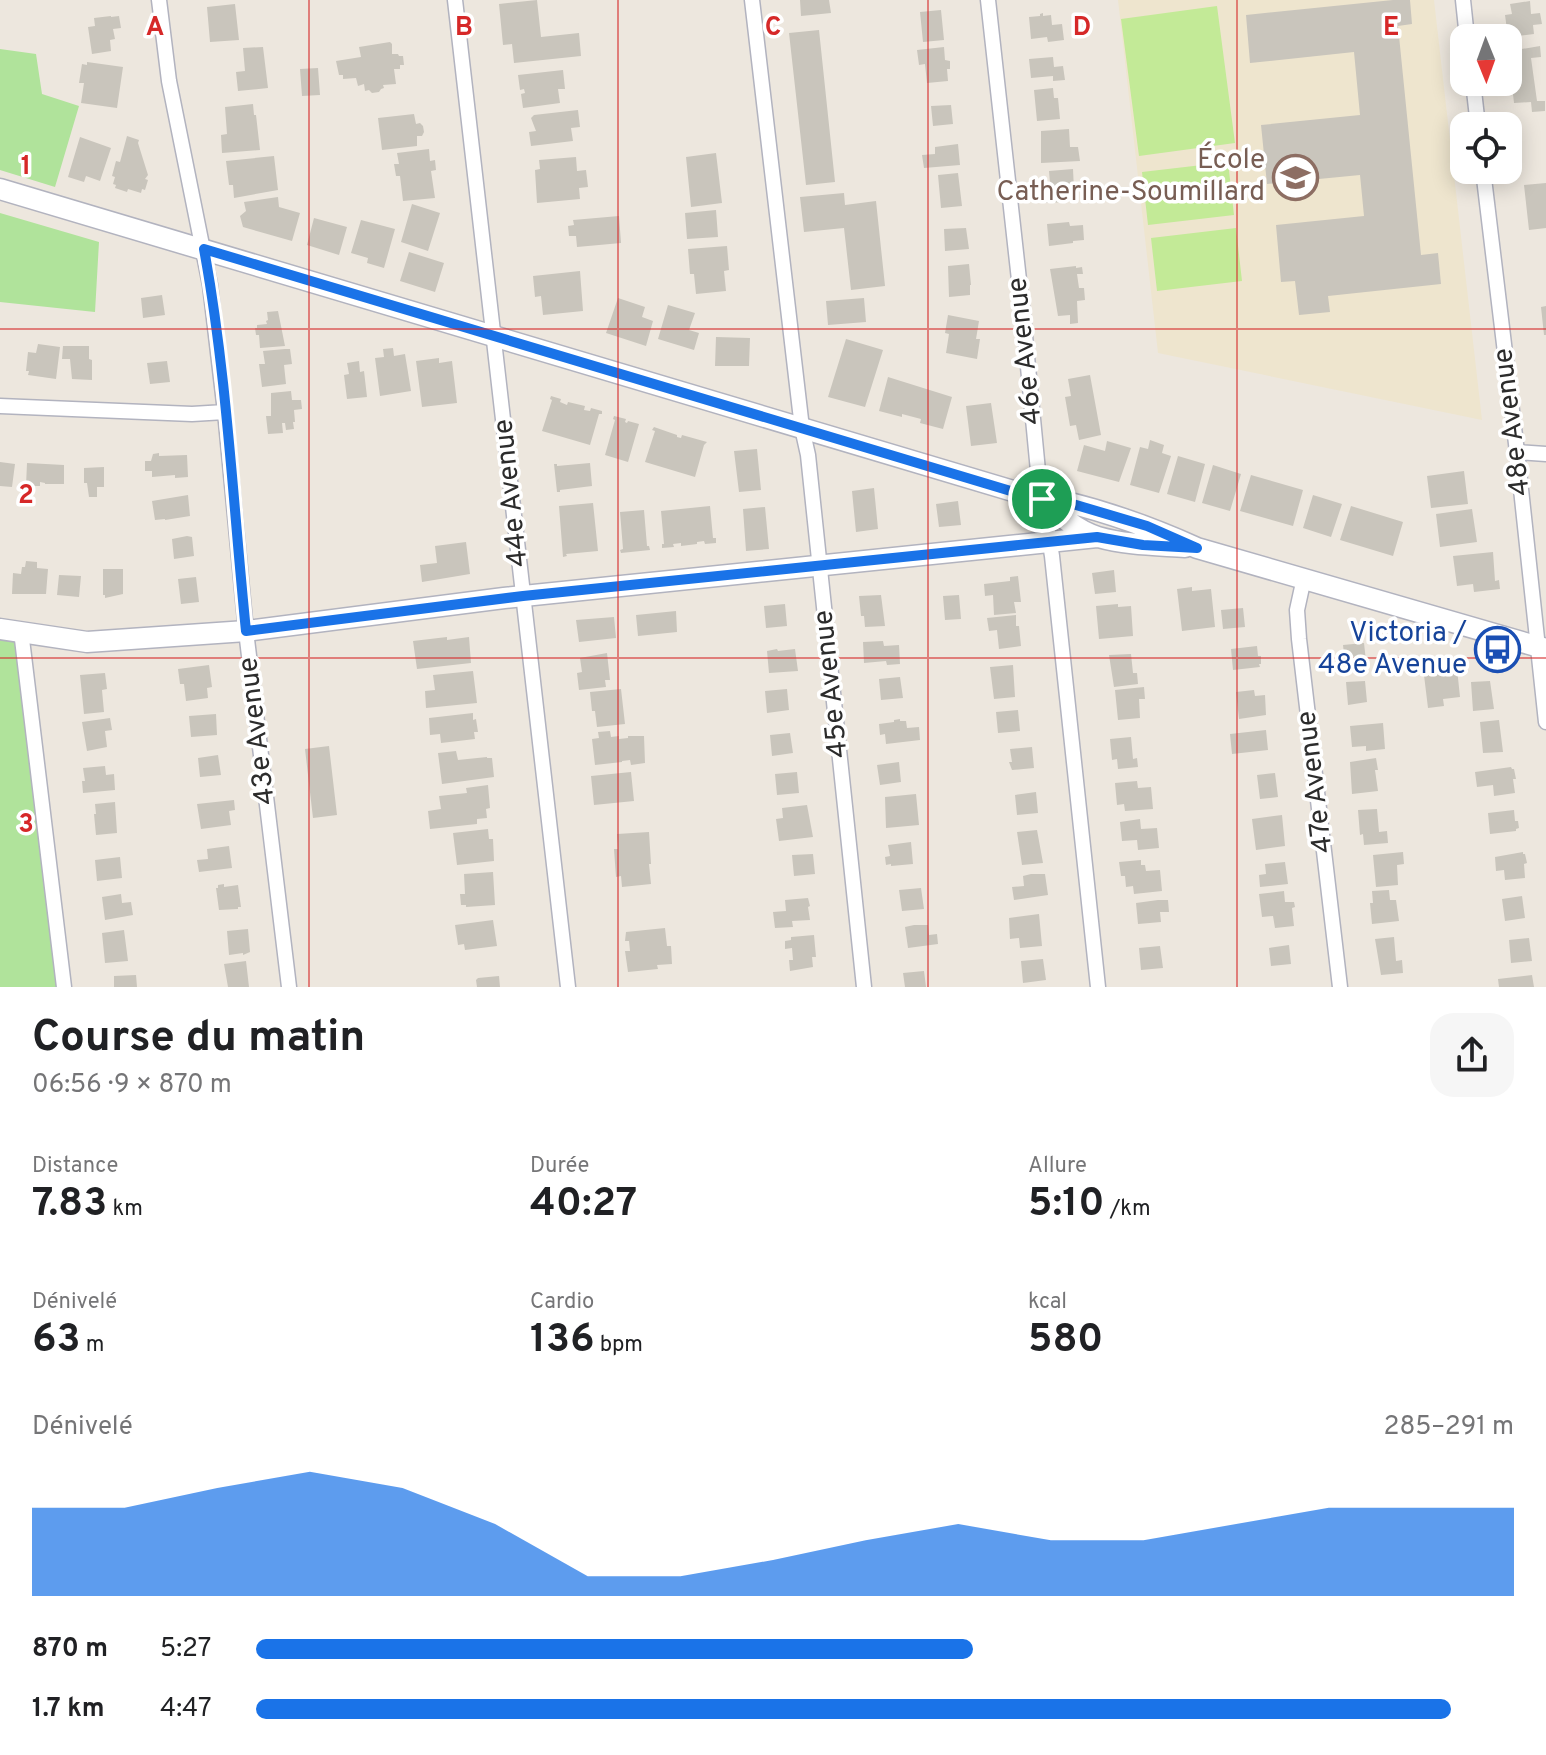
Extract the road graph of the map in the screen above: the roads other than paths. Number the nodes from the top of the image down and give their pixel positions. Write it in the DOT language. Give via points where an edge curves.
graph roads {
  1 [pos="159,0"];
  2 [pos="455,0"];
  3 [pos="752,0"];
  4 [pos="988,0"];
  5 [pos="1463,0"];
  6 [pos="1466,24"];
  7 [pos="1485,184"];
  8 [pos="0,189"];
  9 [pos="204,249"];
  10 [pos="493,336"];
  11 [pos="0,406"];
  12 [pos="225,412"];
  13 [pos="802,428"];
  14 [pos="1517,452"];
  15 [pos="1546,454"];
  16 [pos="1042,499"];
  17 [pos="1097,537"];
  18 [pos="1049,542"];
  19 [pos="1197,548"];
  20 [pos="820,565"];
  21 [pos="1304,578"];
  22 [pos="523,596"];
  23 [pos="0,629"];
  24 [pos="21,631"];
  25 [pos="246,631"];
  26 [pos="1542,648"];
  27 [pos="1546,722"];
  28 [pos="64,987"];
  29 [pos="289,987"];
  30 [pos="568,987"];
  31 [pos="864,987"];
  32 [pos="1098,987"];
  33 [pos="1340,987"];
  1 -- 9 [label="street, 43e Avenue" via="169,81"];
  2 -- 10 [label="street, 44e Avenue"];
  3 -- 13 [label="street, 45e Avenue"];
  4 -- 16 [label="street, 46e Avenue"];
  5 -- 6 [label="street"];
  7 -- 14 [label="street, 48e Avenue"];
  8 -- 9 [label="main road"];
  9 -- 10 [label="main road"];
  9 -- 12 [label="street, 43e Avenue"];
  10 -- 13 [label="main road"];
  10 -- 22 [label="street, 44e Avenue"];
  11 -- 12 [label="street"];
  12 -- 25 [label="street, 43e Avenue"];
  13 -- 16 [label="main road"];
  13 -- 20 [label="street, 45e Avenue"];
  14 -- 15 [label="street"];
  14 -- 26 [label="street, 48e Avenue"];
  16 -- 17 [label="main road" via="1062,518"];
  16 -- 18 [label="street, 46e Avenue"];
  16 -- 19 [label="main road" via="1147,526"];
  17 -- 18 [label="main road"];
  17 -- 19 [label="main road"];
  18 -- 20 [label="main road"];
  18 -- 32 [label="street, 46e Avenue"];
  19 -- 21 [label="main road"];
  20 -- 22 [label="main road"];
  20 -- 31 [label="street, 45e Avenue"];
  21 -- 26 [label="main road"];
  21 -- 33 [label="street, 47e Avenue" via="1298,629"];
  22 -- 25 [label="main road"];
  22 -- 30 [label="street, 44e Avenue"];
  23 -- 24 [label="main road"];
  24 -- 25 [label="main road" via="87,642"];
  24 -- 28 [label="street"];
  25 -- 29 [label="street, 43e Avenue"];
  26 -- 27 [label="street, 48e Avenue"];
}
